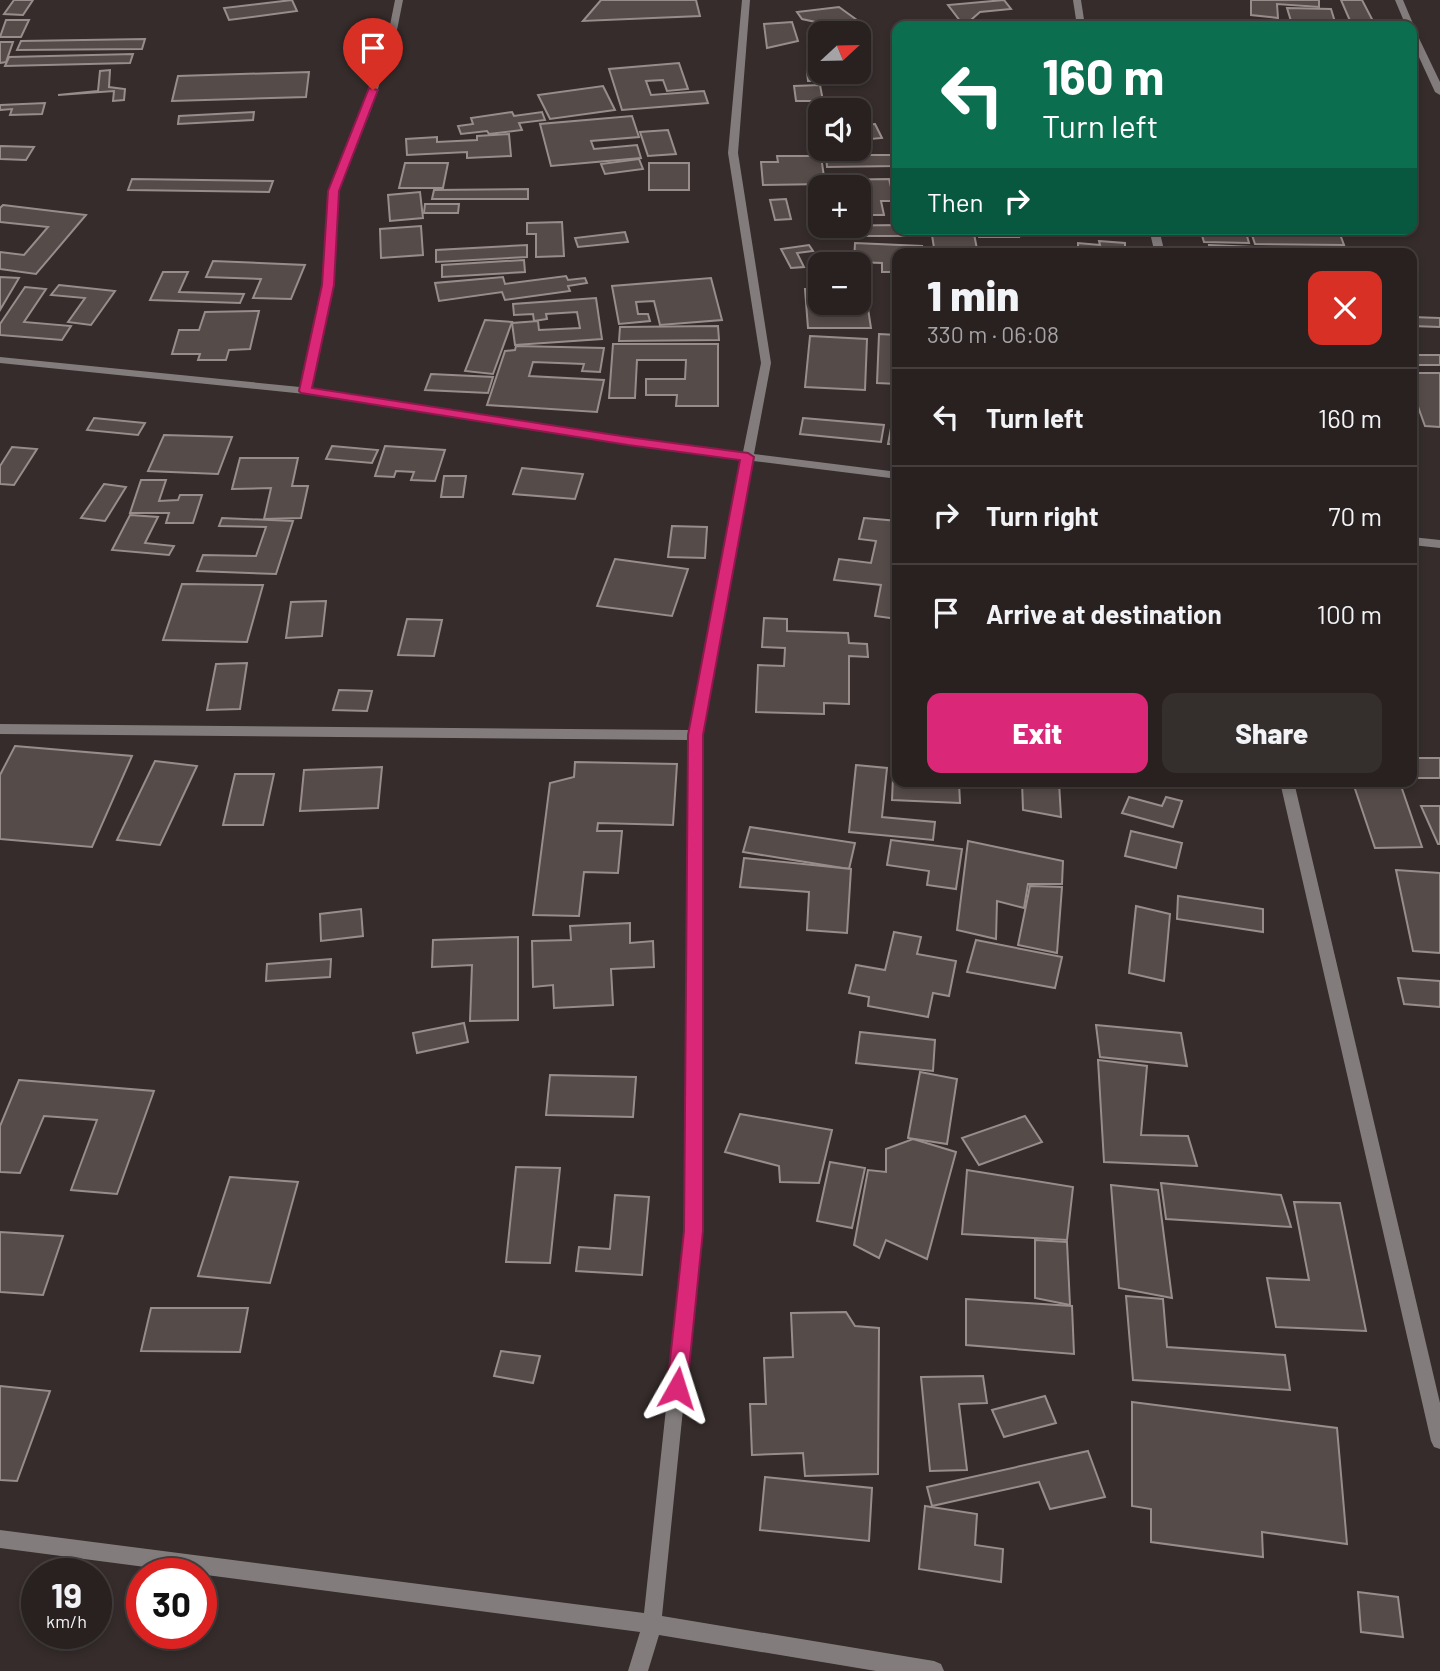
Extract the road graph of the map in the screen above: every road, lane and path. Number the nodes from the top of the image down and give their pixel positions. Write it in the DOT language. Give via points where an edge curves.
graph roads {
  1 [pos="399,0"];
  2 [pos="746,0"];
  3 [pos="1076,0"];
  4 [pos="1399,0"];
  5 [pos="1080,21"];
  6 [pos="1408,21"];
  7 [pos="1417,43"];
  8 [pos="1440,92"];
  9 [pos="0,360"];
  10 [pos="305,391"];
  11 [pos="748,457"];
  12 [pos="892,475"];
  13 [pos="1417,542"];
  14 [pos="1440,544"];
  15 [pos="0,729"];
  16 [pos="695,735"];
  17 [pos="1288,787"];
  18 [pos="1440,1441"];
  19 [pos="0,1539"];
  20 [pos="652,1624"];
  21 [pos="638,1671"];
  22 [pos="934,1671"];
  1 -- 10 [label="street" via="386,53 334,191 328,285"];
  2 -- 11 [label="street" via="733,153 766,363"];
  3 -- 5 [label="street"];
  4 -- 6 [label="street"];
  7 -- 8 [label="street"];
  9 -- 10 [label="street"];
  10 -- 11 [label="street"];
  11 -- 12 [label="street"];
  11 -- 16 [label="street"];
  13 -- 14 [label="street"];
  15 -- 16 [label="street"];
  16 -- 20 [label="street" via="694,1231"];
  17 -- 18 [label="street"];
  19 -- 20 [label="street"];
  20 -- 21 [label="street"];
  20 -- 22 [label="street"];
}
